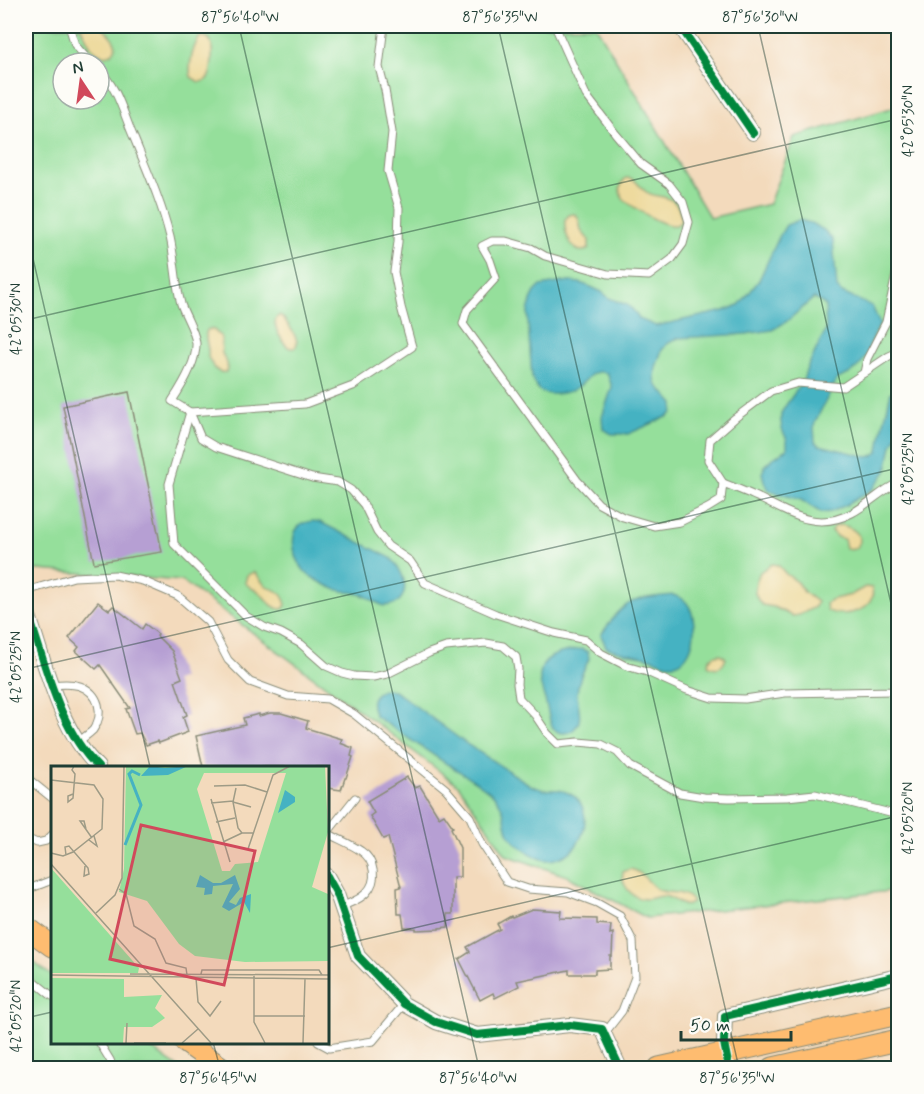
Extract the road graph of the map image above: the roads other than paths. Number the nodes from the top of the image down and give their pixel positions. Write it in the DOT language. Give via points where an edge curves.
graph roads {
  1 [pos="69,26"];
  2 [pos="384,26"];
  3 [pos="555,26"];
  4 [pos="680,26"];
  5 [pos="798,26"];
  6 [pos="849,26"];
  7 [pos="870,26"];
  8 [pos="777,30"];
  9 [pos="80,51"];
  10 [pos="111,85"];
  11 [pos="753,133"];
  12 [pos="898,265"];
  13 [pos="898,352"];
  14 [pos="864,373"];
  15 [pos="190,412"];
  16 [pos="723,483"];
  17 [pos="898,483"];
  18 [pos="26,591"];
  19 [pos="26,610"];
  20 [pos="51,685"];
  21 [pos="898,689"];
  22 [pos="78,742"];
  23 [pos="97,766"];
  24 [pos="26,777"];
  25 [pos="51,797"];
  26 [pos="355,798"];
  27 [pos="898,815"];
  28 [pos="328,832"];
  29 [pos="328,834"];
  30 [pos="51,836"];
  31 [pos="26,838"];
  32 [pos="328,878"];
  33 [pos="51,880"];
  34 [pos="26,888"];
  35 [pos="341,907"];
  36 [pos="26,927"];
  37 [pos="51,945"];
  38 [pos="26,975"];
  39 [pos="898,976"];
  40 [pos="51,995"];
  41 [pos="404,1004"];
  42 [pos="898,1014"];
  43 [pos="604,1034"];
  44 [pos="898,1040"];
  45 [pos="100,1043"];
  46 [pos="321,1043"];
  47 [pos="199,1048"];
  48 [pos="727,1061"];
  49 [pos="113,1068"];
  50 [pos="222,1068"];
  51 [pos="620,1068"];
  52 [pos="659,1068"];
  53 [pos="773,1068"];
  1 -- 9 [label="lane"];
  2 -- 15 [label="lane" via="379,67 392,132 388,171 399,208 394,272 412,346 353,386 305,404"];
  3 -- 16 [label="lane" via="586,95 641,164 669,184 683,202 689,222 683,244 672,260 649,276 608,274 545,256 531,248 492,241 482,246 496,278 467,310 463,324 599,504 623,518 654,526 680,522 721,500"];
  4 -- 11 [label="street"];
  5 -- 8 [label="lane"];
  6 -- 7 [label="lane"];
  10 -- 15 [label="lane" via="149,174 170,237 174,272 196,342 193,359 172,401"];
  12 -- 14 [label="lane" via="886,322"];
  13 -- 14 [label="lane"];
  14 -- 16 [label="lane" via="843,387 798,383 771,391 735,418 710,440 708,460"];
  15 -- 21 [label="lane" via="201,438 216,447 312,478 338,482 351,490 388,546 410,561 425,583 496,614 586,640 626,666 687,690 712,698 745,699 785,693"];
  15 -- 27 [label="lane" via="169,484 174,544 246,616 301,644 326,666 354,676 373,677 446,648 486,643 503,646 516,657 519,698 558,744 602,744 630,766 680,793 729,798 815,794"];
  16 -- 17 [label="lane" via="792,515 835,521"];
  18 -- 43 [label="lane" via="74,578 115,575 143,581 178,596 208,622 228,660 250,682 288,696 328,699 354,714 446,789 470,817 507,882 528,889 568,892 620,916 633,941 634,976 622,1011"];
  19 -- 20 [label="street"];
  20 -- 22 [label="street"];
  20 -- 22 [label="lane" via="81,686 99,705 100,716 93,729"];
  22 -- 23 [label="street"];
  24 -- 25 [label="lane"];
  26 -- 28 [label="lane"];
  29 -- 35 [label="lane" via="369,857 374,876 366,893"];
  30 -- 31 [label="lane" via="37,843"];
  32 -- 35 [label="street"];
  33 -- 34 [label="lane"];
  35 -- 41 [label="street" via="358,956"];
  36 -- 37 [label="main road"];
  38 -- 40 [label="lane"];
  39 -- 48 [label="street" via="725,1016"];
  41 -- 43 [label="street" via="436,1022 477,1035 570,1025 602,1029"];
  41 -- 46 [label="lane" via="373,1041 329,1048"];
  42 -- 48 [label="main road"];
  43 -- 51 [label="street"];
  44 -- 53 [label="main road"];
  45 -- 49 [label="lane"];
  47 -- 50 [label="main road"];
  48 -- 52 [label="main road"];
}
